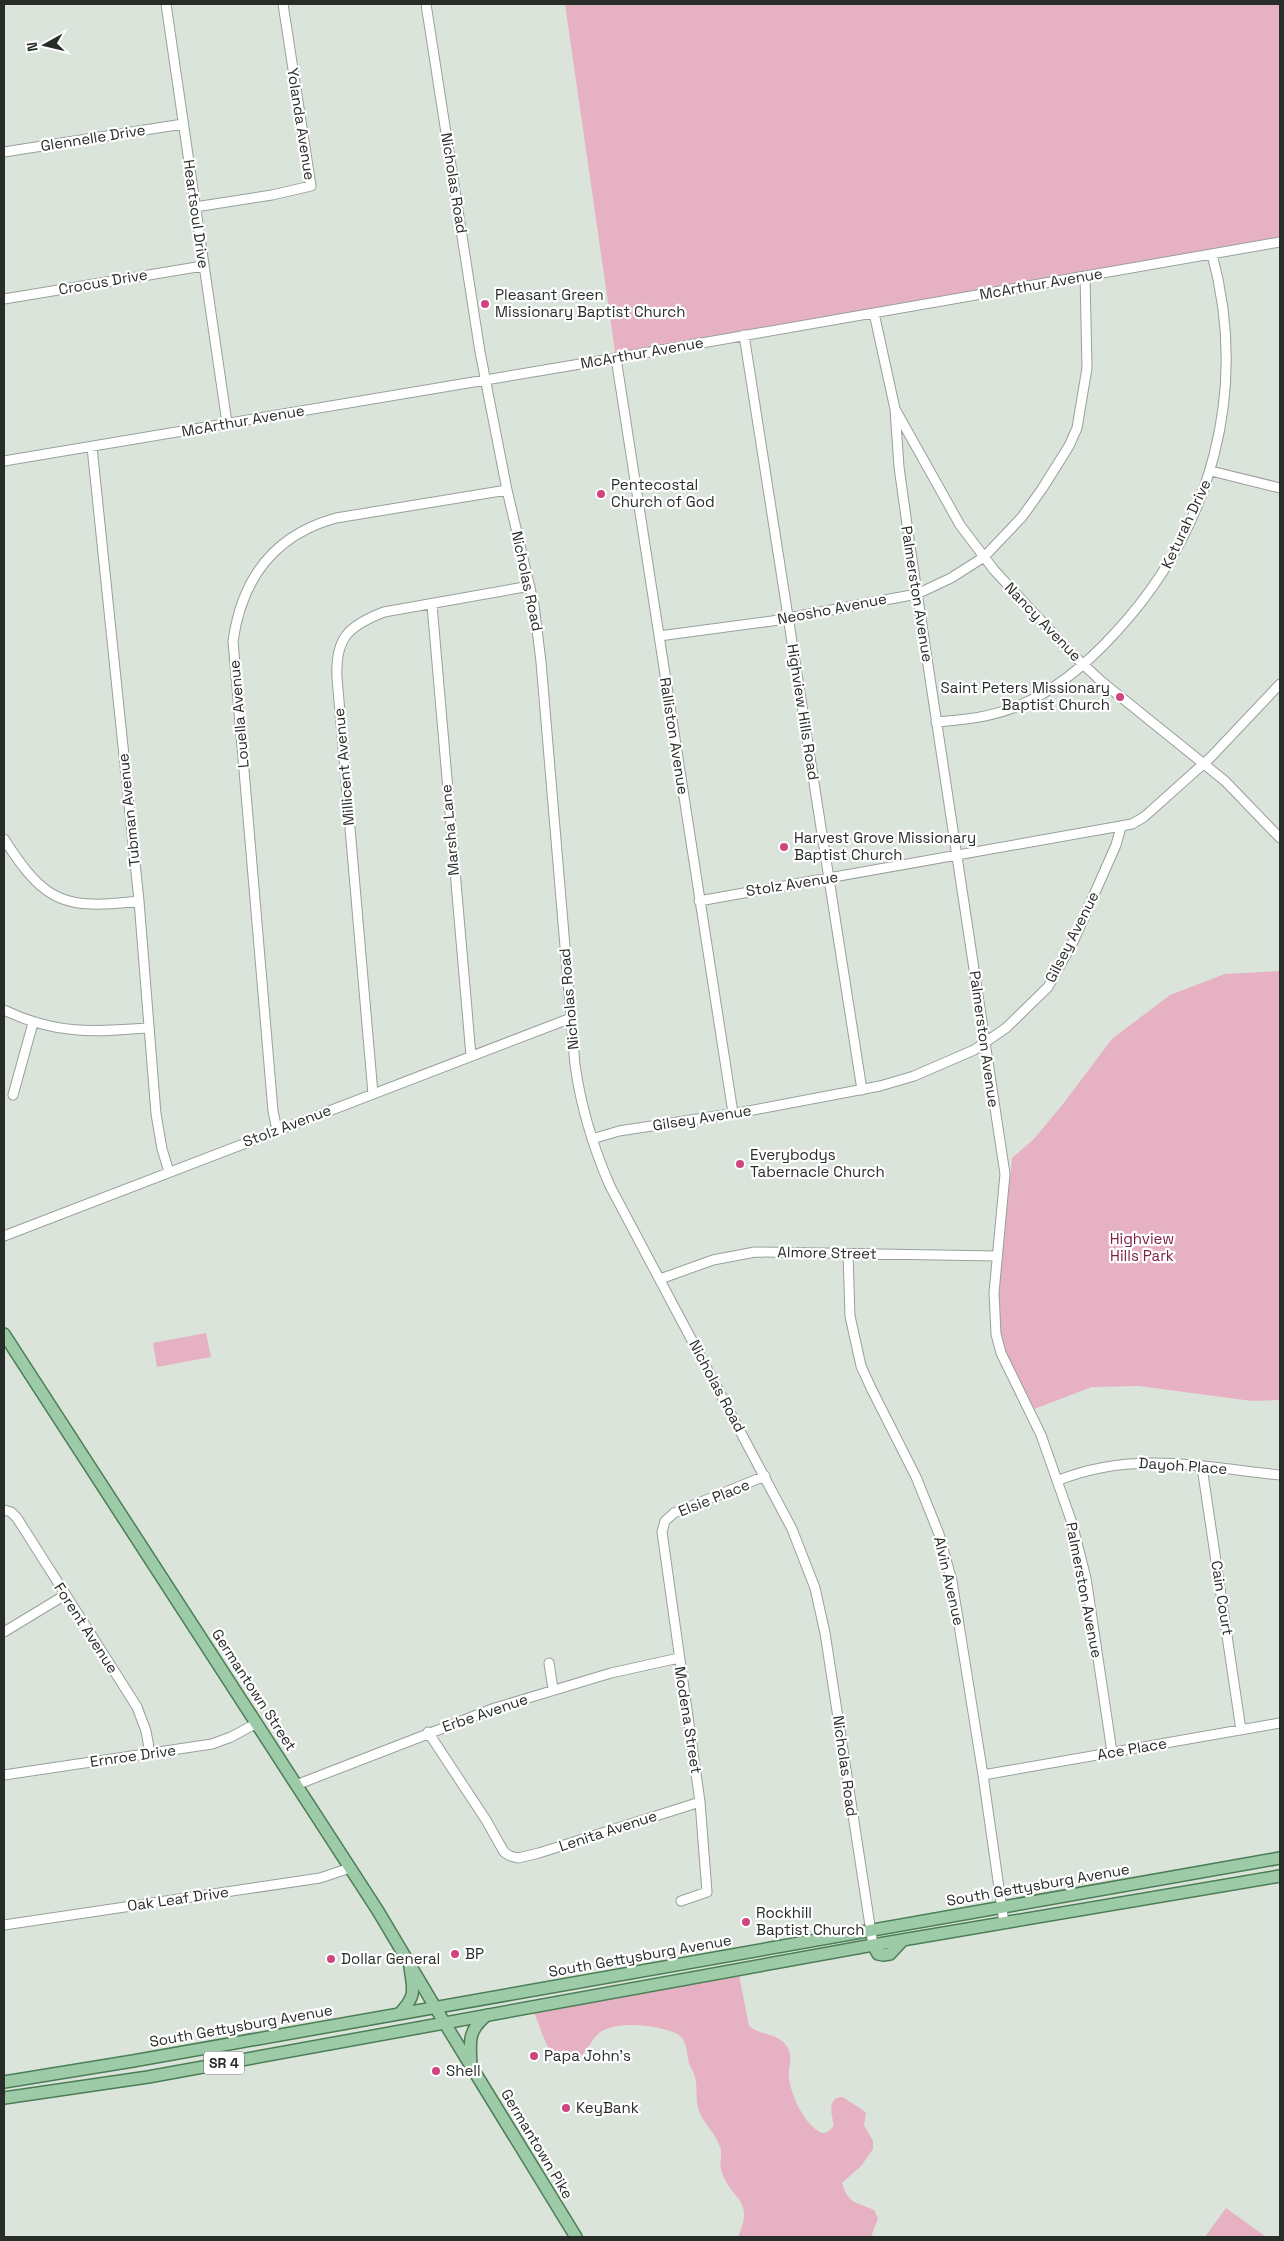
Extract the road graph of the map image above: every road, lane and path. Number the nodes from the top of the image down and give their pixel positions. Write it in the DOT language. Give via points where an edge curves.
graph roads {
  1 [pos="166,4"];
  2 [pos="283,4"];
  3 [pos="426,4"];
  4 [pos="183,124"];
  5 [pos="4,152"];
  6 [pos="195,207"];
  7 [pos="1280,242"];
  8 [pos="1212,254"];
  9 [pos="203,266"];
  10 [pos="1085,276"];
  11 [pos="4,299"];
  12 [pos="874,313"];
  13 [pos="744,335"];
  14 [pos="616,358"];
  15 [pos="487,380"];
  16 [pos="894,409"];
  17 [pos="227,424"];
  18 [pos="92,446"];
  19 [pos="4,461"];
  20 [pos="1211,471"];
  21 [pos="1280,488"];
  22 [pos="507,490"];
  23 [pos="984,557"];
  24 [pos="530,586"];
  25 [pos="917,594"];
  26 [pos="432,605"];
  27 [pos="788,617"];
  28 [pos="658,636"];
  29 [pos="1084,665"];
  30 [pos="1280,684"];
  31 [pos="936,722"];
  32 [pos="1203,764"];
  33 [pos="1121,827"];
  34 [pos="1280,838"];
  35 [pos="4,839"];
  36 [pos="957,856"];
  37 [pos="828,879"];
  38 [pos="139,901"];
  39 [pos="700,901"];
  40 [pos="4,1010"];
  41 [pos="571,1018"];
  42 [pos="33,1023"];
  43 [pos="150,1028"];
  44 [pos="984,1043"];
  45 [pos="471,1056"];
  46 [pos="862,1090"];
  47 [pos="373,1094"];
  48 [pos="14,1095"];
  49 [pos="733,1113"];
  50 [pos="277,1130"];
  51 [pos="592,1140"];
  52 [pos="169,1172"];
  53 [pos="4,1236"];
  54 [pos="848,1254"];
  55 [pos="998,1256"];
  56 [pos="660,1279"];
  57 [pos="4,1334"];
  58 [pos="1202,1467"];
  59 [pos="1280,1475"];
  60 [pos="765,1476"];
  61 [pos="1058,1480"];
  62 [pos="6,1510"];
  63 [pos="665,1521"];
  64 [pos="65,1595"];
  65 [pos="4,1632"];
  66 [pos="679,1658"];
  67 [pos="549,1663"];
  68 [pos="553,1690"];
  69 [pos="257,1723"];
  70 [pos="1280,1723"];
  71 [pos="1241,1730"];
  72 [pos="428,1732"];
  73 [pos="1112,1752"];
  74 [pos="150,1753"];
  75 [pos="4,1775"];
  76 [pos="983,1775"];
  77 [pos="296,1784"];
  78 [pos="700,1802"];
  79 [pos="1280,1858"];
  80 [pos="350,1868"];
  81 [pos="1280,1876"];
  82 [pos="681,1901"];
  83 [pos="1002,1906"];
  84 [pos="1004,1923"];
  85 [pos="4,1925"];
  86 [pos="871,1931"];
  87 [pos="873,1945"];
  88 [pos="410,1963"];
  89 [pos="435,2007"];
  90 [pos="400,2013"];
  91 [pos="488,2015"];
  92 [pos="444,2022"];
  93 [pos="472,2067"];
  94 [pos="4,2082"];
  95 [pos="4,2098"];
  96 [pos="576,2237"];
  1 -- 4 [label="street, Heartsoul Drive"];
  2 -- 6 [label="street, Yolanda Avenue" via="311,186"];
  3 -- 15 [label="street, Nicholas Road"];
  4 -- 5 [label="street, Glennelle Drive"];
  4 -- 6 [label="street, Heartsoul Drive"];
  6 -- 9 [label="street, Heartsoul Drive"];
  7 -- 8 [label="street, McArthur Avenue"];
  8 -- 10 [label="street, McArthur Avenue"];
  8 -- 20 [label="street, Keturah Drive" via="1223,307 1226,352 1222,407"];
  9 -- 11 [label="street, Crocus Drive"];
  9 -- 17 [label="street, Heartsoul Drive"];
  10 -- 12 [label="street, McArthur Avenue"];
  10 -- 23 [label="street, Neosho Avenue" via="1087,368 1077,428 1031,505"];
  12 -- 13 [label="street, McArthur Avenue"];
  12 -- 16 [label="street, Palmerston Avenue"];
  13 -- 14 [label="street, McArthur Avenue"];
  13 -- 27 [label="street, Highview Hills Road"];
  14 -- 15 [label="street, McArthur Avenue"];
  14 -- 28 [label="street, Ralliston Avenue"];
  15 -- 17 [label="street, McArthur Avenue"];
  15 -- 22 [label="street, Nicholas Road"];
  16 -- 23 [label="street, Nancy Avenue" via="960,525"];
  16 -- 25 [label="street, Palmerston Avenue"];
  17 -- 18 [label="street, McArthur Avenue"];
  18 -- 19 [label="street, McArthur Avenue"];
  18 -- 38 [label="street, Tubman Avenue"];
  20 -- 21 [label="street"];
  20 -- 29 [label="street, Keturah Drive" via="1185,534 1166,568 1138,609"];
  22 -- 24 [label="street, Nicholas Road"];
  22 -- 50 [label="street, Louella Avenue" via="336,518 318,524 294,536 272,554 253,577 242,599 233,640"];
  23 -- 25 [label="street, Neosho Avenue"];
  23 -- 29 [label="street, Nancy Avenue"];
  24 -- 26 [label="street, Millicent Avenue"];
  24 -- 41 [label="street, Nicholas Road" via="542,662"];
  25 -- 27 [label="street, Neosho Avenue"];
  25 -- 31 [label="street, Palmerston Avenue"];
  26 -- 45 [label="street, Marsha Lane"];
  26 -- 47 [label="street, Millicent Avenue" via="384,612 364,620 344,636 336,662"];
  27 -- 28 [label="street, Neosho Avenue"];
  27 -- 37 [label="street, Highview Hills Road"];
  28 -- 39 [label="street, Ralliston Avenue"];
  29 -- 31 [label="street, Keturah Drive" via="1063,682 1016,707 981,717"];
  29 -- 32 [label="street, Nancy Avenue"];
  30 -- 32 [label="street"];
  31 -- 36 [label="street, Palmerston Avenue"];
  32 -- 33 [label="street" via="1144,817"];
  32 -- 34 [label="street, Nancy Avenue" via="1225,781"];
  33 -- 36 [label="street, Stolz Avenue"];
  33 -- 44 [label="street, Gilsey Avenue" via="1087,912 1048,987 1025,1011"];
  35 -- 38 [label="street" via="32,879 52,894 86,905"];
  36 -- 37 [label="street, Stolz Avenue"];
  36 -- 44 [label="street, Palmerston Avenue"];
  37 -- 39 [label="street, Stolz Avenue"];
  37 -- 46 [label="street, Highview Hills Road"];
  38 -- 43 [label="street, Tubman Avenue"];
  39 -- 49 [label="street, Ralliston Avenue"];
  40 -- 42 [label="street"];
  41 -- 45 [label="street, Stolz Avenue"];
  41 -- 51 [label="street, Nicholas Road" via="578,1082"];
  42 -- 43 [label="street" via="83,1031"];
  42 -- 48 [label="street"];
  43 -- 52 [label="street, Tubman Avenue" via="156,1114"];
  44 -- 46 [label="street, Gilsey Avenue" via="914,1076"];
  44 -- 55 [label="street, Palmerston Avenue" via="1005,1174"];
  45 -- 47 [label="street, Stolz Avenue"];
  46 -- 49 [label="street, Gilsey Avenue"];
  47 -- 50 [label="street, Stolz Avenue"];
  49 -- 51 [label="street, Gilsey Avenue" via="618,1132"];
  50 -- 52 [label="street, Stolz Avenue"];
  51 -- 56 [label="street, Nicholas Road" via="610,1186"];
  52 -- 53 [label="street, Stolz Avenue"];
  54 -- 55 [label="street, Almore Street"];
  54 -- 56 [label="street, Almore Street" via="743,1254 696,1265"];
  54 -- 76 [label="street, Alvin Avenue" via="850,1316 861,1366 910,1462 933,1516 952,1581"];
  55 -- 61 [label="street, Palmerston Avenue" via="993,1310 1001,1353 1042,1435"];
  56 -- 60 [label="street, Nicholas Road"];
  57 -- 69 [label="main road, Germantown Street"];
  58 -- 59 [label="street, Dayoh Place"];
  58 -- 61 [label="street, Dayoh Place" via="1124,1463"];
  58 -- 71 [label="street, Cain Court"];
  60 -- 63 [label="street, Elsie Place" via="674,1513"];
  60 -- 86 [label="street, Nicholas Road" via="804,1556 819,1605"];
  61 -- 73 [label="street, Palmerston Avenue" via="1086,1578"];
  62 -- 64 [label="street, Forent Avenue" via="17,1518"];
  63 -- 66 [label="street, Modena Street" via="662,1532"];
  64 -- 65 [label="street"];
  64 -- 74 [label="street, Forent Avenue" via="137,1707"];
  66 -- 68 [label="street, Erbe Avenue"];
  66 -- 78 [label="street, Modena Street"];
  67 -- 68 [label="street"];
  68 -- 72 [label="street, Erbe Avenue"];
  69 -- 74 [label="street, Ernroe Drive" via="212,1744"];
  69 -- 77 [label="main road, Germantown Street"];
  70 -- 71 [label="street, Ace Place"];
  71 -- 73 [label="street, Ace Place"];
  72 -- 77 [label="street, Erbe Avenue"];
  72 -- 78 [label="street, Lenita Avenue" via="504,1852 516,1858"];
  73 -- 76 [label="street, Ace Place"];
  74 -- 75 [label="street, Ernroe Drive"];
  76 -- 83 [label="street, Alvin Avenue"];
  77 -- 80 [label="main road, Germantown Street"];
  78 -- 82 [label="street, Modena Street" via="707,1892"];
  79 -- 83 [label="main road, South Gettysburg Avenue"];
  80 -- 85 [label="street, Oak Leaf Drive" via="320,1878"];
  80 -- 88 [label="main road, Germantown Street"];
  81 -- 84 [label="main road, South Gettysburg Avenue"];
  83 -- 84 [label="street, Alvin Avenue"];
  83 -- 86 [label="main road, South Gettysburg Avenue"];
  84 -- 87 [label="main road, South Gettysburg Avenue" via="903,1940 890,1954 882,1956"];
  86 -- 87 [label="street, Nicholas Road"];
  86 -- 89 [label="main road, South Gettysburg Avenue"];
  87 -- 91 [label="main road, South Gettysburg Avenue"];
  88 -- 89 [label="main road, Germantown Street"];
  88 -- 90 [label="main road" via="413,1992 411,2001"];
  89 -- 90 [label="main road, South Gettysburg Avenue / SR 4"];
  89 -- 92 [label="main road, Germantown Street"];
  90 -- 94 [label="main road, South Gettysburg Avenue / SR 4"];
  91 -- 92 [label="main road, South Gettysburg Avenue"];
  91 -- 93 [label="main road" via="471,2033"];
  92 -- 93 [label="main road, Germantown Street"];
  92 -- 95 [label="main road, South Gettysburg Avenue / SR 4" via="148,2077"];
  93 -- 96 [label="main road, Germantown Pike"];
}
